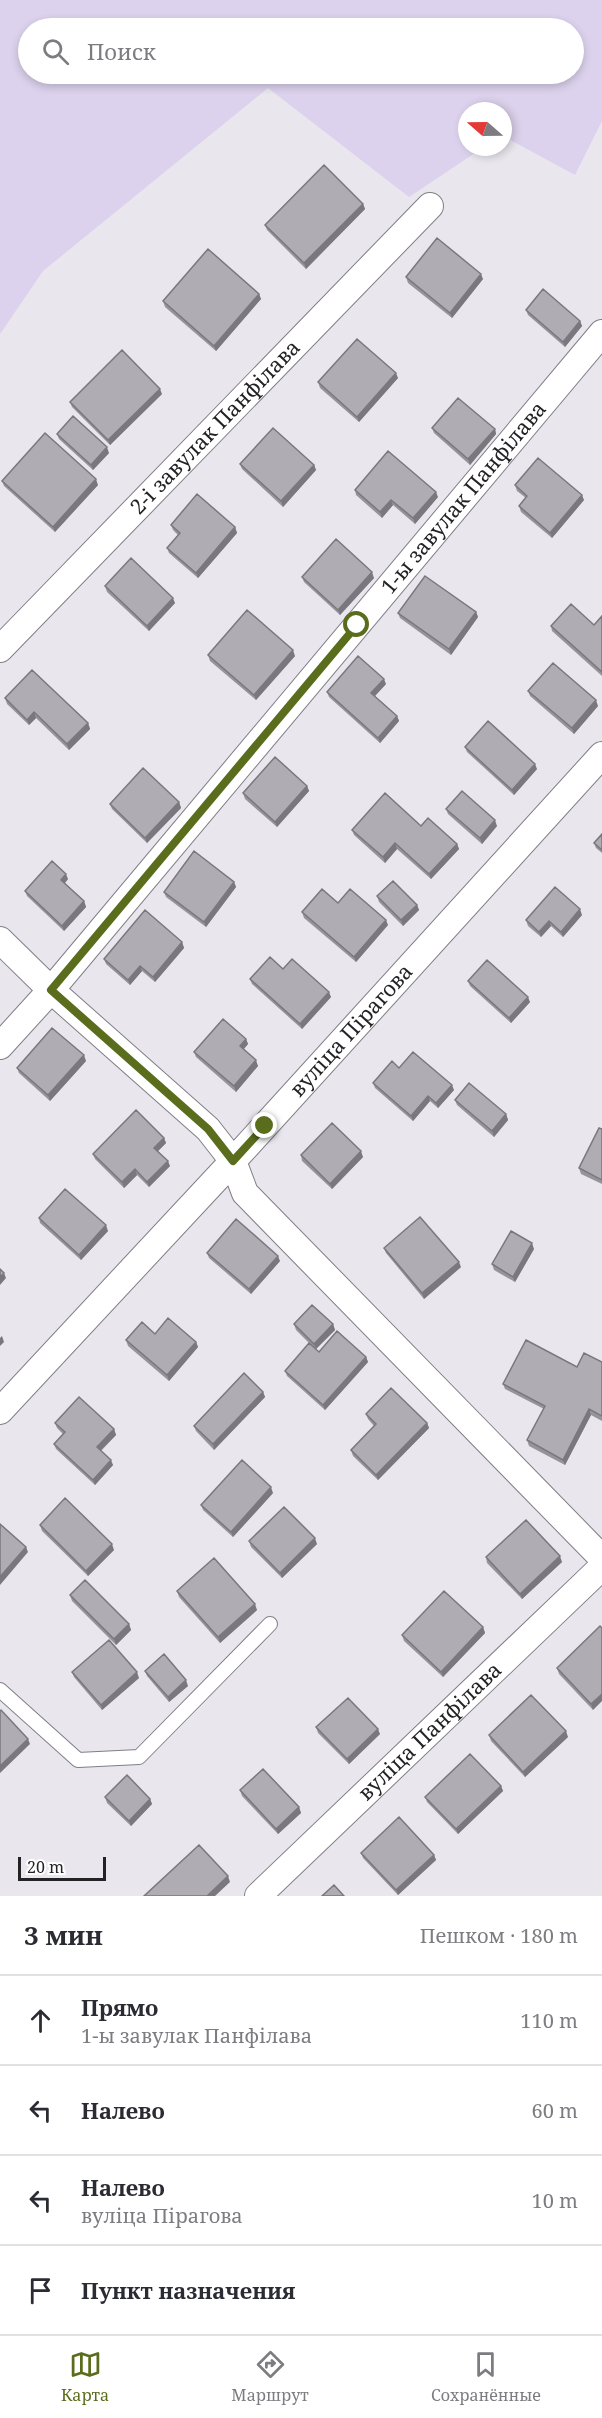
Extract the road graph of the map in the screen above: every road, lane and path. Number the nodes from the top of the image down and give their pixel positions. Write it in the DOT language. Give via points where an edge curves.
graph roads {
  1 [pos="430,206"];
  2 [pos="602,333"];
  3 [pos="0,649"];
  4 [pos="602,755"];
  5 [pos="0,940"];
  6 [pos="51,990"];
  7 [pos="0,1046"];
  8 [pos="233,1161"];
  9 [pos="0,1411"];
  10 [pos="602,1558"];
  11 [pos="602,1567"];
  12 [pos="270,1624"];
  13 [pos="0,1690"];
  14 [pos="258,1896"];
  1 -- 3 [label="street, 2-і завулак Панфілава"];
  2 -- 6 [label="street, 1-ы завулак Панфілава"];
  4 -- 8 [label="street, вуліца Пірагова"];
  5 -- 6 [label="street"];
  6 -- 7 [label="street, 1-ы завулак Панфілава"];
  6 -- 8 [label="street" via="208,1129"];
  8 -- 9 [label="street, вуліца Пірагова"];
  8 -- 10 [label="street" via="245,1193"];
  11 -- 14 [label="street, вуліца Панфілава"];
  12 -- 13 [label="lane" via="138,1757 78,1760"];
}
